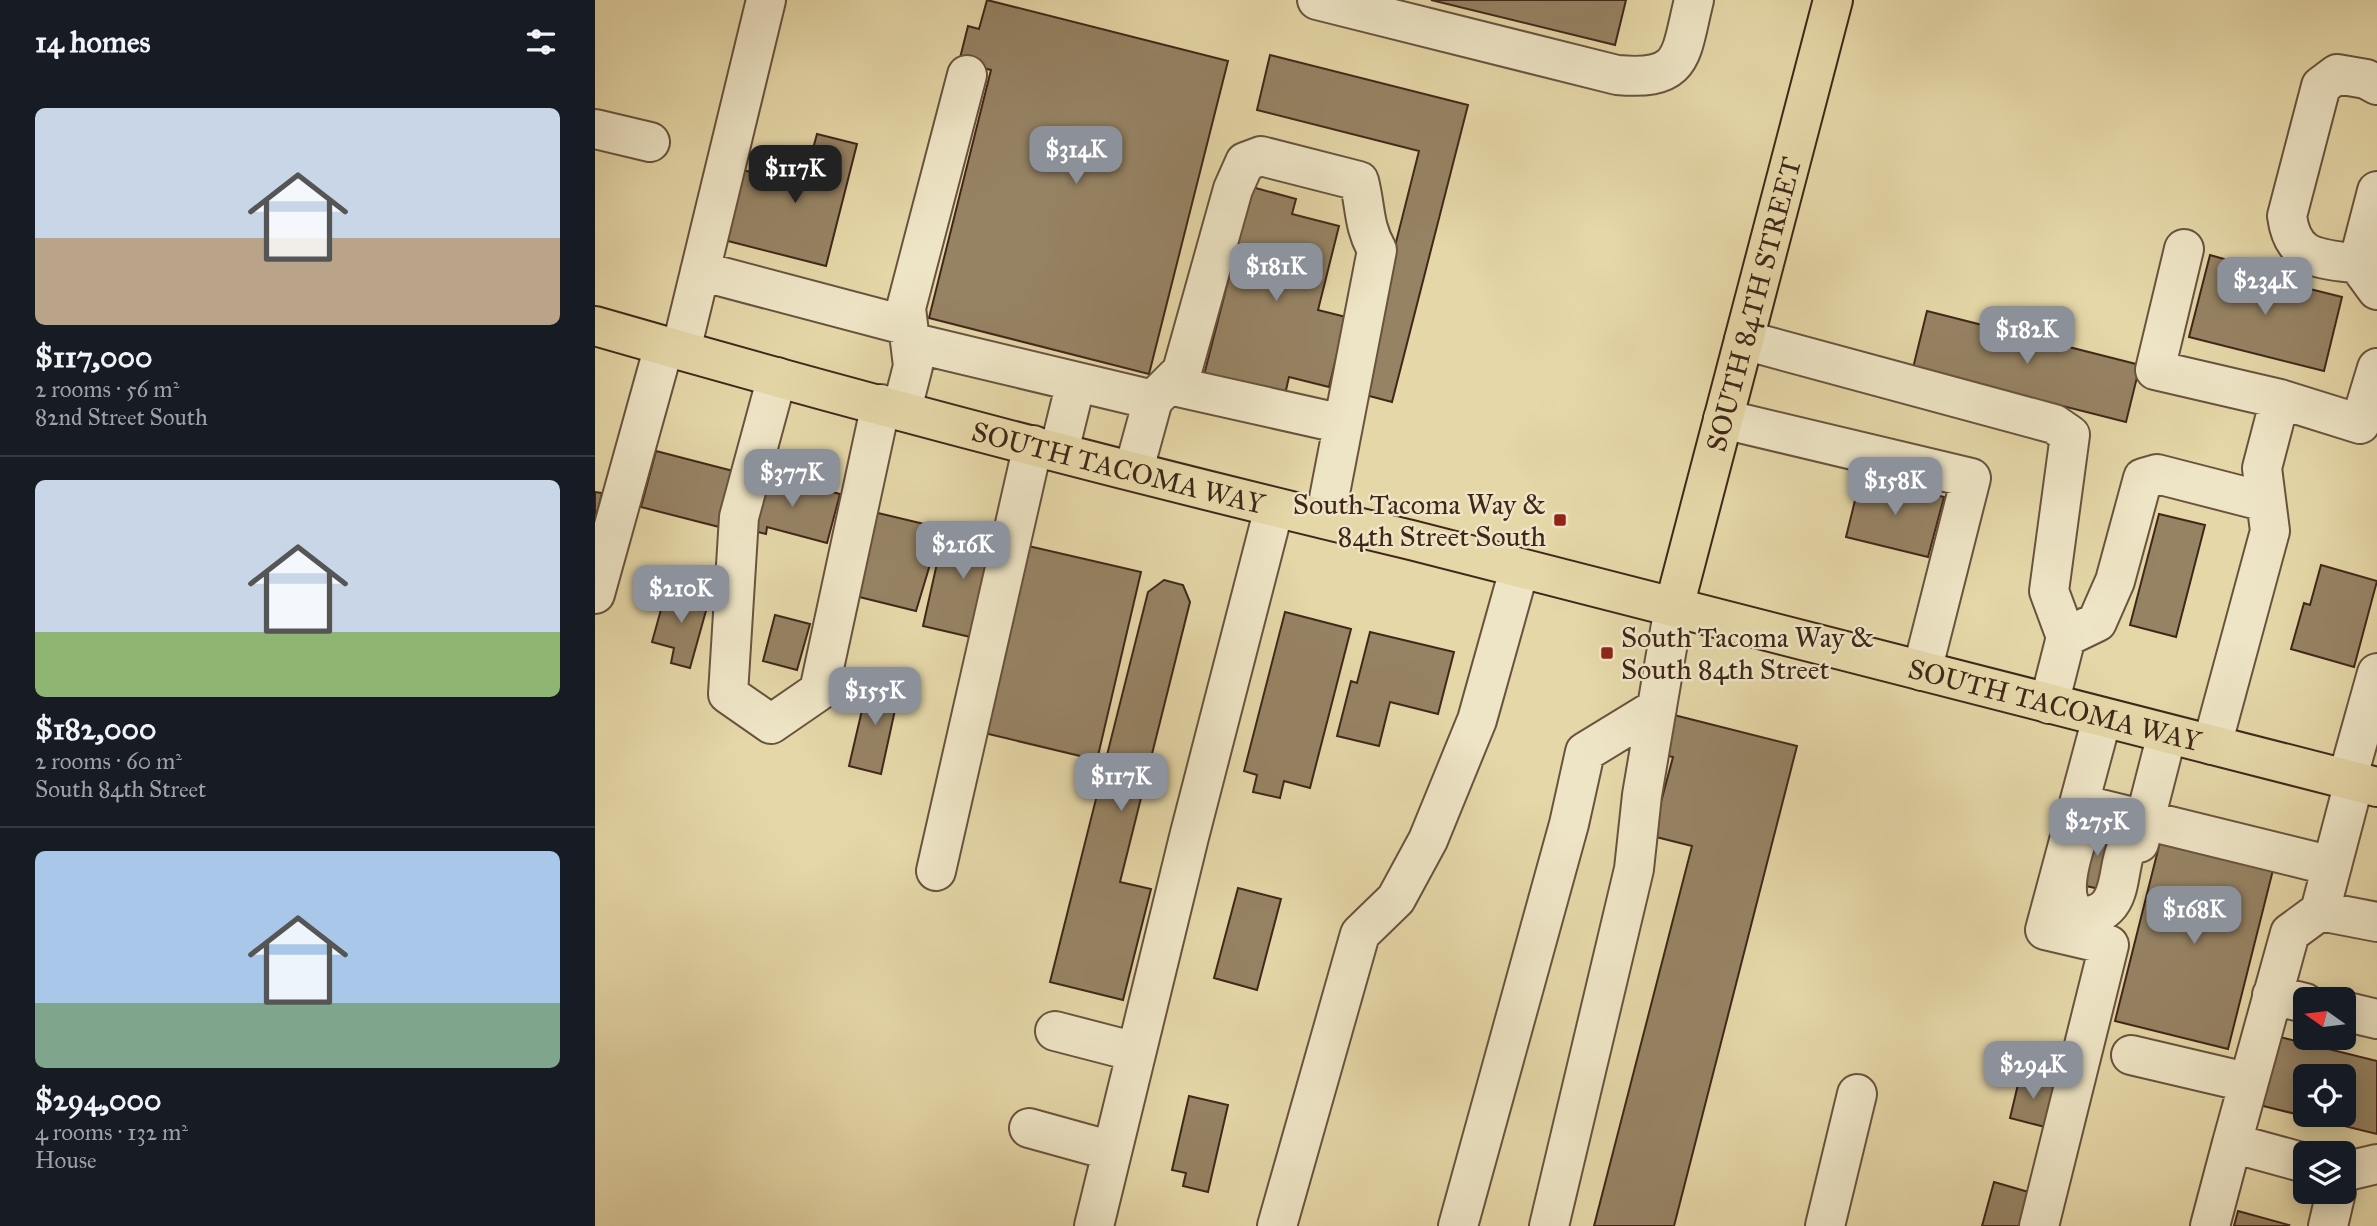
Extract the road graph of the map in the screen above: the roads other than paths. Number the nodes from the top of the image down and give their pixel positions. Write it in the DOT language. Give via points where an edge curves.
graph roads {
  1 [pos="766,0"];
  2 [pos="1317,0"];
  3 [pos="1694,0"];
  4 [pos="1833,0"];
  5 [pos="967,75"];
  6 [pos="2377,85"];
  7 [pos="595,129"];
  8 [pos="649,142"];
  9 [pos="2377,191"];
  10 [pos="2184,248"];
  11 [pos="700,271"];
  12 [pos="2367,277"];
  13 [pos="595,326"];
  14 [pos="909,334"];
  15 [pos="1744,341"];
  16 [pos="672,348"];
  17 [pos="2377,368"];
  18 [pos="777,377"];
  19 [pos="1076,382"];
  20 [pos="1168,385"];
  21 [pos="2280,399"];
  22 [pos="891,407"];
  23 [pos="1723,419"];
  24 [pos="1343,424"];
  25 [pos="1046,448"];
  26 [pos="1134,469"];
  27 [pos="2266,502"];
  28 [pos="1274,508"];
  29 [pos="1325,519"];
  30 [pos="1520,569"];
  31 [pos="595,594"];
  32 [pos="1674,607"];
  33 [pos="2066,637"];
  34 [pos="1923,671"];
  35 [pos="2373,696"];
  36 [pos="2049,704"];
  37 [pos="1657,709"];
  38 [pos="2102,718"];
  39 [pos="2167,734"];
  40 [pos="2212,745"];
  41 [pos="2359,783"];
  42 [pos="2145,820"];
  43 [pos="2332,866"];
  44 [pos="936,871"];
  45 [pos="2320,911"];
  46 [pos="2377,922"];
  47 [pos="2109,945"];
  48 [pos="2288,999"];
  49 [pos="2356,1015"];
  50 [pos="2377,1019"];
  51 [pos="1055,1031"];
  52 [pos="1136,1052"];
  53 [pos="2131,1055"];
  54 [pos="2246,1082"];
  55 [pos="1857,1094"];
  56 [pos="1029,1128"];
  57 [pos="2232,1143"];
  58 [pos="1112,1151"];
  59 [pos="2293,1160"];
  60 [pos="2377,1164"];
  61 [pos="2356,1169"];
  62 [pos="2333,1204"];
  63 [pos="1094,1226"];
  64 [pos="1277,1226"];
  65 [pos="1458,1226"];
  66 [pos="1549,1226"];
  67 [pos="1825,1226"];
  68 [pos="2039,1226"];
  69 [pos="2210,1226"];
  70 [pos="2327,1226"];
  1 -- 11 [label="street"];
  2 -- 3 [label="street" via="1617,75 1647,78 1666,73 1680,55"];
  4 -- 15 [label="main road, SOUTH 84TH STREET"];
  5 -- 14 [label="street" via="906,308"];
  6 -- 12 [label="street" via="2337,74 2321,86 2287,216 2290,237 2308,255"];
  7 -- 8 [label="street"];
  9 -- 12 [label="street"];
  10 -- 21 [label="street" via="2155,370"];
  11 -- 14 [label="street"];
  11 -- 16 [label="street"];
  13 -- 16 [label="main road, SOUTH TACOMA WAY"];
  14 -- 19 [label="street"];
  14 -- 22 [label="street" via="913,366"];
  15 -- 23 [label="main road, SOUTH 84TH STREET"];
  15 -- 33 [label="street" via="2054,424 2070,435 2049,591"];
  16 -- 18 [label="main road, SOUTH TACOMA WAY"];
  16 -- 31 [label="street"];
  17 -- 21 [label="street" via="2360,424"];
  18 -- 22 [label="main road, SOUTH TACOMA WAY"];
  18 -- 22 [label="street" via="739,517 728,694 771,724 819,691"];
  19 -- 20 [label="street"];
  19 -- 25 [label="street"];
  20 -- 24 [label="street"];
  20 -- 24 [label="street" via="1233,189 1245,162 1261,156 1359,181 1365,229 1377,250"];
  20 -- 26 [label="street"];
  21 -- 27 [label="street" via="2262,468"];
  22 -- 25 [label="main road, SOUTH TACOMA WAY"];
  23 -- 32 [label="main road, SOUTH 84TH STREET"];
  23 -- 34 [label="street" via="1971,478"];
  24 -- 29 [label="street"];
  25 -- 26 [label="main road, SOUTH TACOMA WAY"];
  25 -- 44 [label="street"];
  26 -- 28 [label="main road, SOUTH TACOMA WAY"];
  27 -- 33 [label="street" via="2157,474 2143,478 2115,581 2097,622"];
  27 -- 40 [label="street" via="2270,531"];
  28 -- 29 [label="main road, SOUTH TACOMA WAY"];
  28 -- 52 [label="street"];
  29 -- 30 [label="main road, SOUTH TACOMA WAY"];
  30 -- 32 [label="main road, SOUTH TACOMA WAY"];
  30 -- 64 [label="street" via="1477,720 1428,840 1396,899 1360,934"];
  32 -- 34 [label="main road, SOUTH TACOMA WAY"];
  32 -- 37 [label="street"];
  33 -- 36 [label="street"];
  34 -- 36 [label="main road, SOUTH TACOMA WAY"];
  35 -- 41 [label="street"];
  36 -- 38 [label="main road, SOUTH TACOMA WAY"];
  37 -- 65 [label="street" via="1585,752"];
  37 -- 66 [label="street" via="1634,869"];
  38 -- 39 [label="main road, SOUTH TACOMA WAY"];
  38 -- 47 [label="street" via="2045,930"];
  39 -- 40 [label="main road, SOUTH TACOMA WAY"];
  39 -- 42 [label="street"];
  40 -- 41 [label="main road, SOUTH TACOMA WAY"];
  41 -- 43 [label="street"];
  42 -- 43 [label="street"];
  42 -- 47 [label="street" via="2120,923"];
  43 -- 45 [label="street"];
  45 -- 46 [label="street"];
  45 -- 48 [label="street" via="2290,933"];
  47 -- 68 [label="street"];
  48 -- 54 [label="street"];
  49 -- 50 [label="street"];
  51 -- 52 [label="street"];
  52 -- 58 [label="street"];
  53 -- 54 [label="street"];
  54 -- 57 [label="street"];
  55 -- 67 [label="street"];
  56 -- 58 [label="street"];
  57 -- 59 [label="street"];
  57 -- 69 [label="street"];
  58 -- 63 [label="street"];
  60 -- 61 [label="street"];
  62 -- 70 [label="street"];
}
